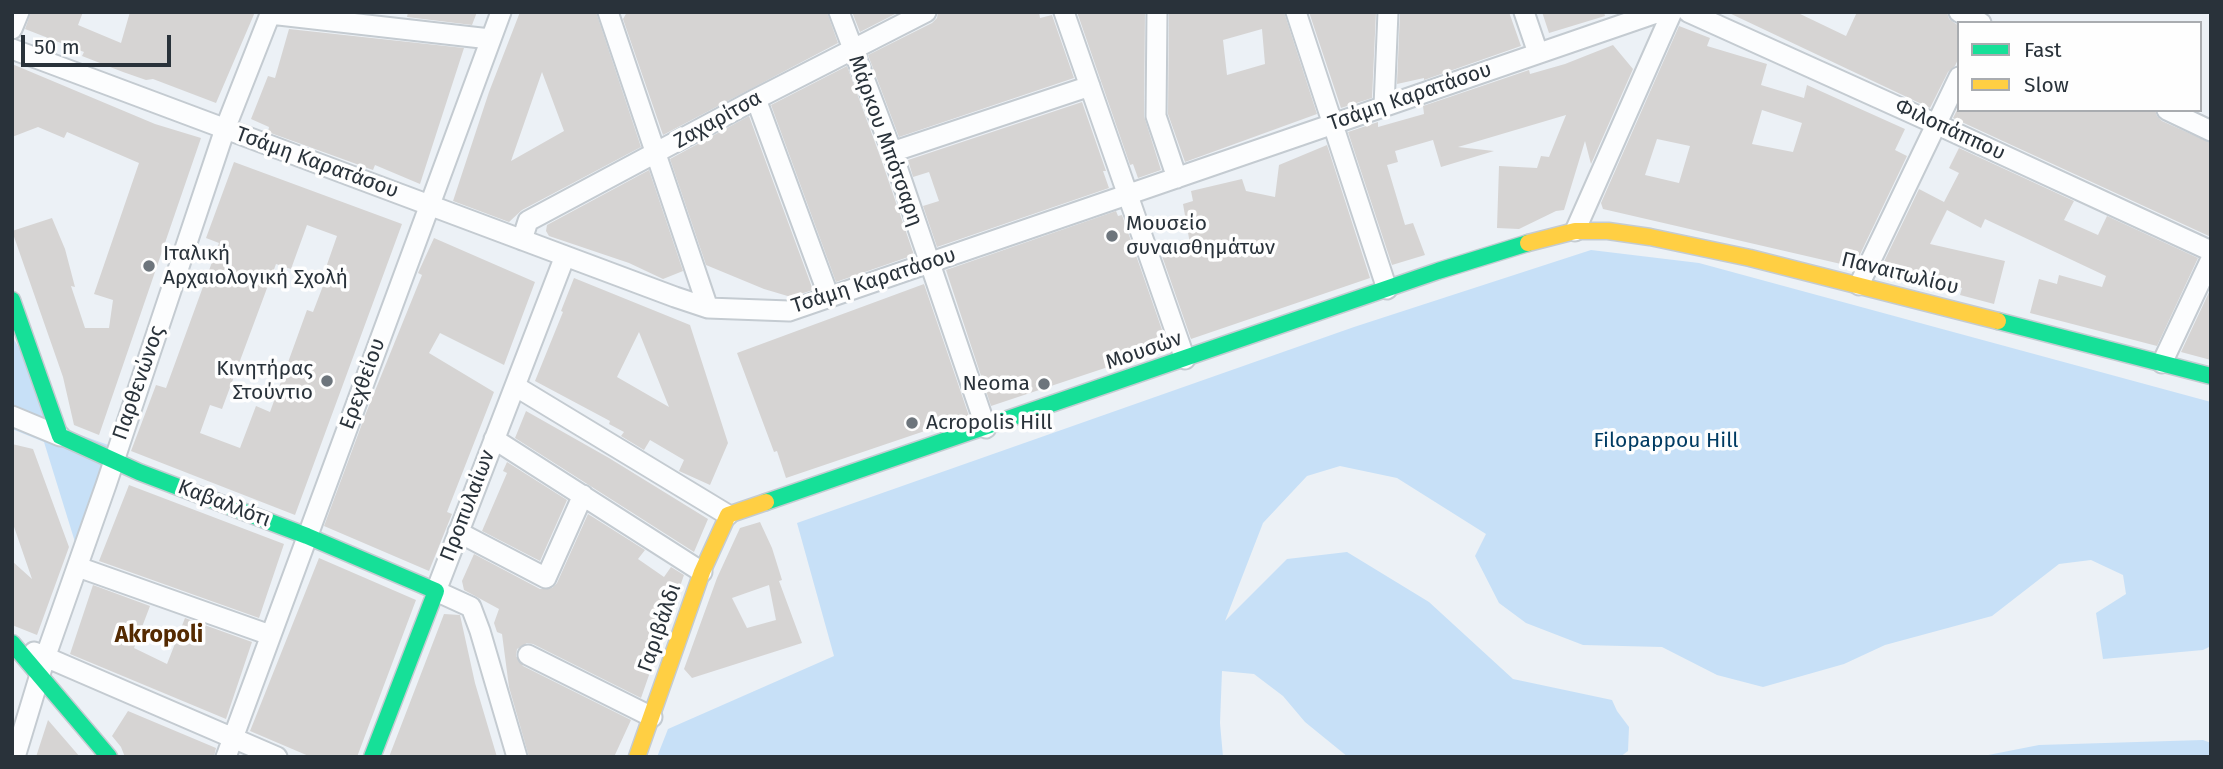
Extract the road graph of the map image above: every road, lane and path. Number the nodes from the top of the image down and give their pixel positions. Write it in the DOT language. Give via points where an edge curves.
graph roads {
  1 [pos="19,12"];
  2 [pos="500,12"];
  3 [pos="608,12"];
  4 [pos="839,12"];
  5 [pos="926,12"];
  6 [pos="1064,12"];
  7 [pos="1157,12"];
  8 [pos="1296,12"];
  9 [pos="1388,12"];
  10 [pos="1524,12"];
  11 [pos="1659,12"];
  12 [pos="1672,12"];
  13 [pos="1688,12"];
  14 [pos="1959,12"];
  15 [pos="270,13"];
  16 [pos="1979,21"];
  17 [pos="12,29"];
  18 [pos="490,39"];
  19 [pos="12,49"];
  20 [pos="852,50"];
  21 [pos="1538,52"];
  22 [pos="1957,81"];
  23 [pos="1090,86"];
  24 [pos="756,99"];
  25 [pos="1384,106"];
  26 [pos="2171,112"];
  27 [pos="1333,124"];
  28 [pos="1936,124"];
  29 [pos="225,129"];
  30 [pos="2211,131"];
  31 [pos="892,152"];
  32 [pos="655,154"];
  33 [pos="1177,178"];
  34 [pos="1128,196"];
  35 [pos="429,205"];
  36 [pos="1575,231"];
  37 [pos="522,240"];
  38 [pos="2211,251"];
  39 [pos="565,256"];
  40 [pos="2211,259"];
  41 [pos="929,264"];
  42 [pos="1859,285"];
  43 [pos="1387,289"];
  44 [pos="829,297"];
  45 [pos="12,300"];
  46 [pos="708,308"];
  47 [pos="18,329"];
  48 [pos="12,350"];
  49 [pos="1185,359"];
  50 [pos="2162,363"];
  51 [pos="2211,376"];
  52 [pos="515,386"];
  53 [pos="12,416"];
  54 [pos="986,428"];
  55 [pos="60,436"];
  56 [pos="494,439"];
  57 [pos="114,460"];
  58 [pos="583,495"];
  59 [pos="728,515"];
  60 [pos="458,532"];
  61 [pos="307,537"];
  62 [pos="78,567"];
  63 [pos="702,572"];
  64 [pos="436,591"];
  65 [pos="270,635"];
  66 [pos="12,642"];
  67 [pos="528,655"];
  68 [pos="43,667"];
  69 [pos="652,717"];
  70 [pos="233,738"];
  71 [pos="15,757"];
  72 [pos="109,757"];
  73 [pos="226,757"];
  74 [pos="277,757"];
  75 [pos="372,757"];
  76 [pos="517,757"];
  77 [pos="638,757"];
  1 -- 17 [label="street"];
  2 -- 18 [label="street, Ερεχθείου"];
  3 -- 32 [label="street"];
  4 -- 20 [label="street, Μάρκου Μπότσαρη"];
  5 -- 20 [label="street, Ζαχαρίτσα"];
  6 -- 23 [label="street"];
  7 -- 33 [label="street" via="1157,116"];
  8 -- 27 [label="street"];
  9 -- 25 [label="street"];
  10 -- 21 [label="street"];
  11 -- 21 [label="street, Τσάμη Καρατάσου"];
  12 -- 36 [label="street"];
  13 -- 28 [label="street, Φιλοπάππου"];
  14 -- 16 [label="street"];
  15 -- 18 [label="street"];
  15 -- 29 [label="street, Παρθενώνος"];
  18 -- 35 [label="street, Ερεχθείου"];
  19 -- 29 [label="street, Τσάμη Καρατάσου"];
  20 -- 24 [label="street, Ζαχαρίτσα"];
  20 -- 31 [label="street, Μάρκου Μπότσαρη"];
  21 -- 25 [label="street, Τσάμη Καρατάσου"];
  22 -- 28 [label="street"];
  23 -- 31 [label="street"];
  23 -- 34 [label="street"];
  24 -- 32 [label="street, Ζαχαρίτσα"];
  24 -- 44 [label="street"];
  25 -- 27 [label="street, Τσάμη Καρατάσου"];
  26 -- 30 [label="street"];
  27 -- 33 [label="street, Τσάμη Καρατάσου"];
  27 -- 43 [label="street"];
  28 -- 38 [label="street, Φιλοπάππου"];
  28 -- 42 [label="street"];
  29 -- 35 [label="street, Τσάμη Καρατάσου"];
  29 -- 57 [label="street, Παρθενώνος"];
  31 -- 41 [label="street, Μάρκου Μπότσαρη"];
  32 -- 37 [label="street, Ζαχαρίτσα" via="528,221"];
  32 -- 46 [label="street"];
  33 -- 34 [label="street, Τσάμη Καρατάσου"];
  34 -- 41 [label="street, Τσάμη Καρατάσου"];
  34 -- 49 [label="street"];
  35 -- 37 [label="street, Τσάμη Καρατάσου"];
  35 -- 61 [label="street, Ερεχθείου"];
  36 -- 42 [label="street, Παναιτωλίου" via="1650,237"];
  36 -- 43 [label="street, Μουσών"];
  37 -- 39 [label="street, Τσάμη Καρατάσου"];
  39 -- 46 [label="street, Τσάμη Καρατάσου"];
  39 -- 52 [label="street, Προπυλαίων"];
  40 -- 50 [label="street"];
  41 -- 44 [label="street, Τσάμη Καρατάσου"];
  41 -- 54 [label="street, Μάρκου Μπότσαρη"];
  42 -- 50 [label="street, Παναιτωλίου"];
  43 -- 49 [label="street, Μουσών"];
  44 -- 46 [label="street, Τσάμη Καρατάσου" via="789,311"];
  45 -- 47 [label="street"];
  47 -- 48 [label="street"];
  47 -- 55 [label="street"];
  49 -- 54 [label="street, Μουσών"];
  50 -- 51 [label="street, Παναιτωλίου"];
  52 -- 56 [label="street, Προπυλαίων"];
  52 -- 59 [label="street"];
  53 -- 55 [label="street, Καβαλλότι"];
  54 -- 59 [label="street, Μουσών"];
  55 -- 57 [label="street, Καβαλλότι"];
  56 -- 58 [label="street"];
  56 -- 60 [label="street, Προπυλαίων"];
  57 -- 61 [label="street, Καβαλλότι"];
  57 -- 62 [label="street, Παρθενώνος"];
  58 -- 60 [label="street" via="546,578"];
  58 -- 63 [label="street"];
  59 -- 63 [label="street, Γαριβάλδι"];
  60 -- 64 [label="street, Προπυλαίων"];
  61 -- 64 [label="street, Καβαλλότι"];
  61 -- 65 [label="street, Ερεχθείου"];
  62 -- 65 [label="street"];
  62 -- 68 [label="street, Παρθενώνος"];
  63 -- 69 [label="street, Γαριβάλδι"];
  64 -- 75 [label="street, Προπυλαίων"];
  64 -- 76 [label="street" via="471,607"];
  65 -- 70 [label="street, Ερεχθείου"];
  66 -- 68 [label="street"];
  67 -- 69 [label="street"];
  68 -- 70 [label="street"];
  68 -- 71 [label="street, Παρθενώνος"];
  68 -- 72 [label="street"];
  69 -- 77 [label="street, Γαριβάλδι"];
  70 -- 73 [label="street, Ερεχθείου"];
  70 -- 74 [label="street"];
}
